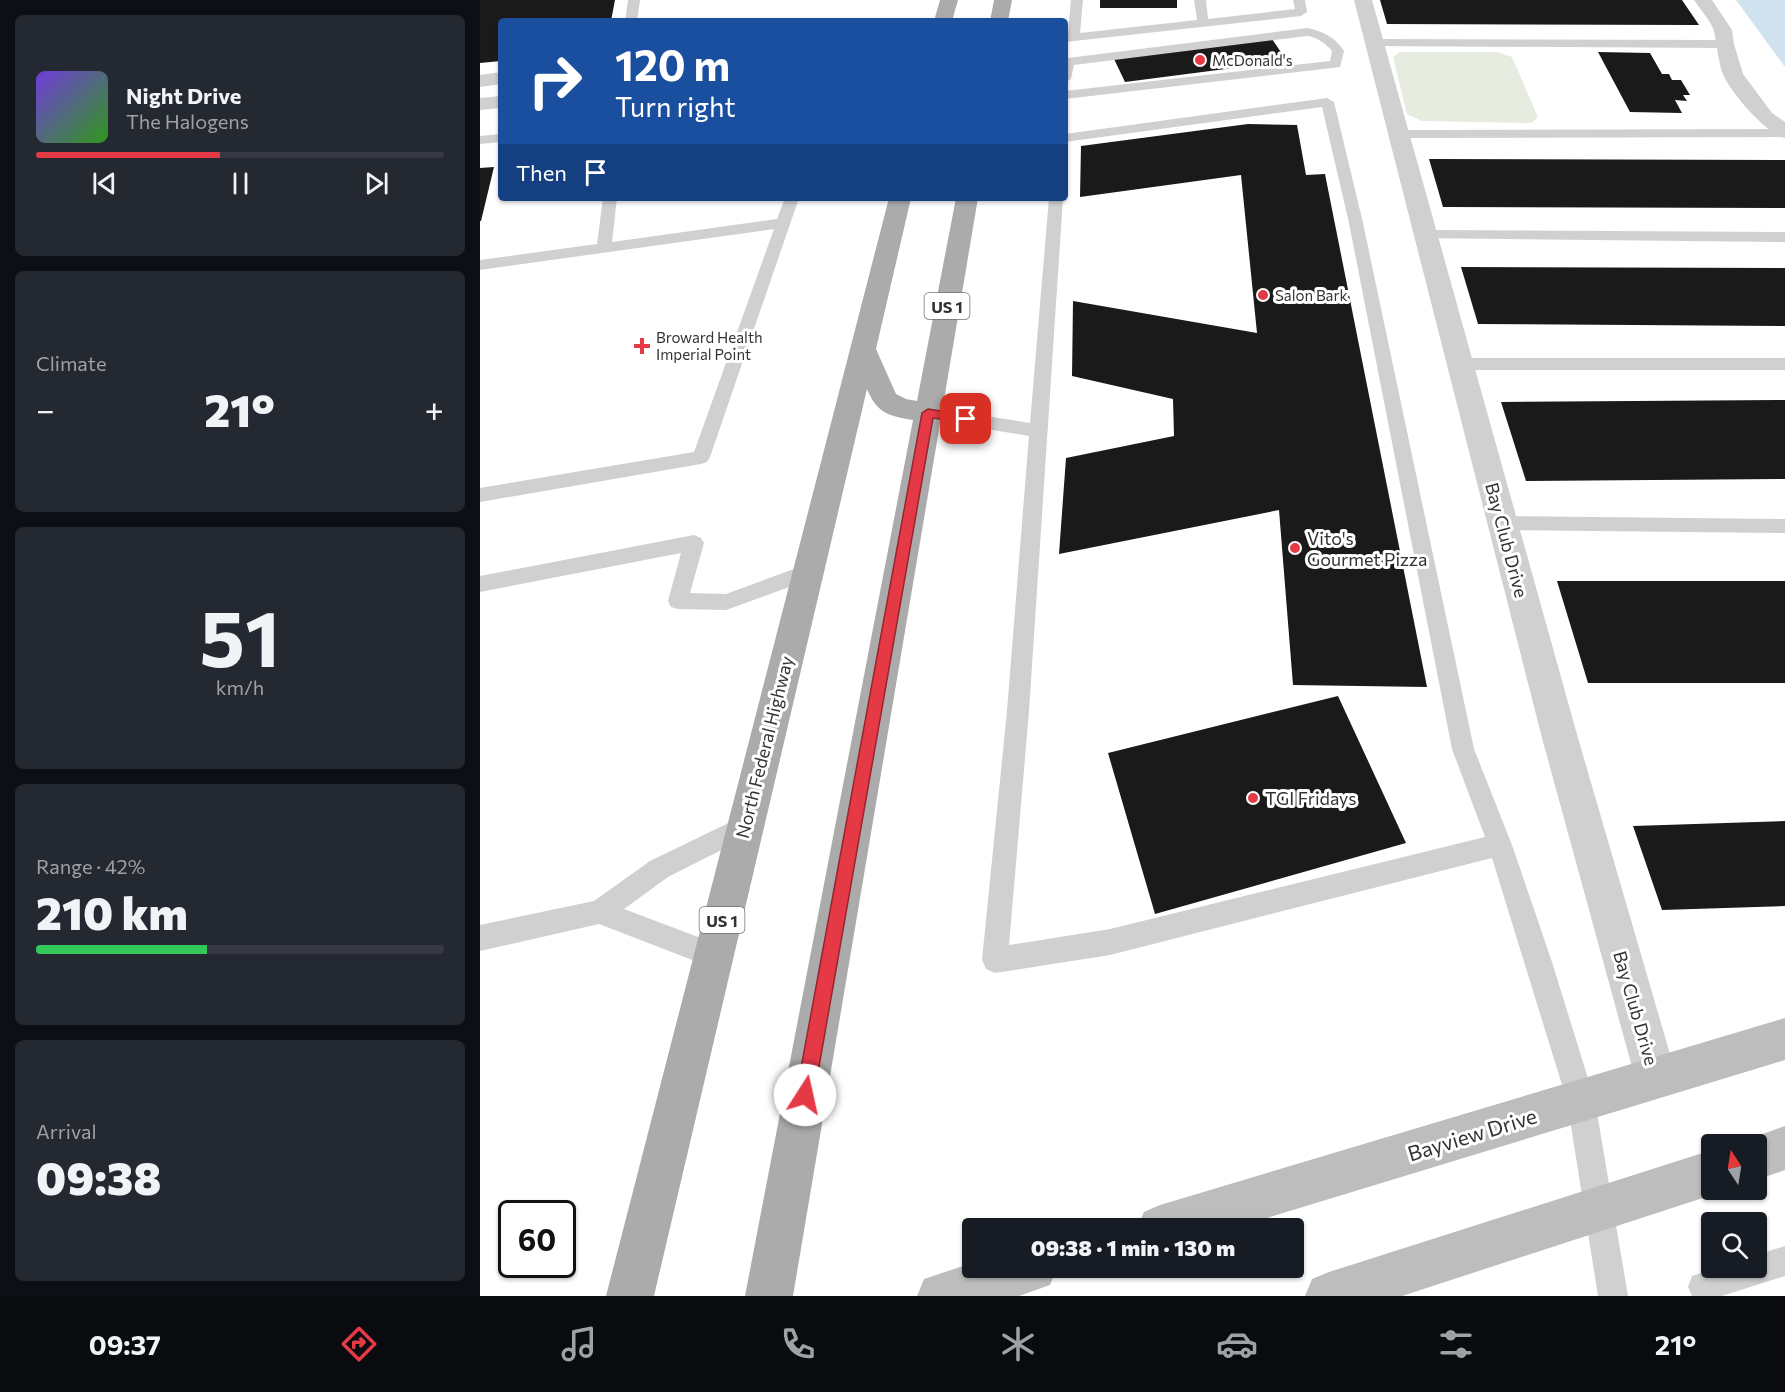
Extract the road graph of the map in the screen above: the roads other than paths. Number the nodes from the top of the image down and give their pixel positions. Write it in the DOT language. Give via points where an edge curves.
graph roads {
  1 [pos="634,0"];
  2 [pos="1003,0"];
  3 [pos="1077,0"];
  4 [pos="1200,0"];
  5 [pos="1299,0"];
  6 [pos="1363,0"];
  7 [pos="1703,0"];
  8 [pos="631,18"];
  9 [pos="1000,18"];
  10 [pos="1203,22"];
  11 [pos="1069,37"];
  12 [pos="1375,43"];
  13 [pos="1724,44"];
  14 [pos="1068,62"];
  15 [pos="498,78"];
  16 [pos="480,81"];
  17 [pos="1068,95"];
  18 [pos="498,102"];
  19 [pos="480,104"];
  20 [pos="1785,133"];
  21 [pos="1399,134"];
  22 [pos="498,138"];
  23 [pos="1068,138"];
  24 [pos="480,140"];
  25 [pos="610,201"];
  26 [pos="791,201"];
  27 [pos="899,201"];
  28 [pos="966,201"];
  29 [pos="1056,201"];
  30 [pos="783,223"];
  31 [pos="1426,235"];
  32 [pos="1785,237"];
  33 [pos="604,248"];
  34 [pos="480,265"];
  35 [pos="863,349"];
  36 [pos="1460,364"];
  37 [pos="1785,364"];
  38 [pos="928,413"];
  39 [pos="1039,431"];
  40 [pos="480,495"];
  41 [pos="1503,524"];
  42 [pos="1785,526"];
  43 [pos="807,572"];
  44 [pos="480,584"];
  45 [pos="745,826"];
  46 [pos="1500,845"];
  47 [pos="598,912"];
  48 [pos="480,938"];
  49 [pos="713,955"];
  50 [pos="1785,1039"];
  51 [pos="1656,1078"];
  52 [pos="1581,1101"];
  53 [pos="1785,1148"];
  54 [pos="1767,1154"];
  55 [pos="1701,1176"];
  56 [pos="1599,1208"];
  57 [pos="1193,1218"];
  58 [pos="1785,1261"];
  59 [pos="1000,1278"];
  60 [pos="1703,1287"];
  61 [pos="630,1296"];
  62 [pos="769,1296"];
  63 [pos="941,1296"];
  64 [pos="1329,1296"];
  65 [pos="1613,1296"];
  1 -- 8 [label="lane"];
  2 -- 9 [label="main road"];
  3 -- 11 [label="lane"];
  4 -- 10 [label="lane"];
  5 -- 10 [label="lane" via="1301,12"];
  6 -- 12 [label="street, Bay Club Drive"];
  7 -- 13 [label="street" via="1723,30"];
  10 -- 11 [label="lane"];
  12 -- 13 [label="lane"];
  12 -- 21 [label="street, Bay Club Drive"];
  13 -- 20 [label="street" via="1733,75 1765,117"];
  14 -- 17 [label="lane" via="1307,32 1334,44 1338,51 1336,64"];
  15 -- 16 [label="street"];
  18 -- 19 [label="street"];
  20 -- 21 [label="lane"];
  21 -- 31 [label="street, Bay Club Drive"];
  22 -- 24 [label="lane"];
  23 -- 46 [label="lane" via="1327,102 1356,223 1462,749"];
  25 -- 33 [label="lane"];
  26 -- 30 [label="lane"];
  27 -- 35 [label="main road, North Federal Highway / US 1"];
  28 -- 38 [label="main road, US 1"];
  29 -- 39 [label="lane"];
  30 -- 33 [label="lane"];
  30 -- 40 [label="lane" via="701,457"];
  31 -- 32 [label="lane"];
  31 -- 36 [label="street, Bay Club Drive"];
  33 -- 34 [label="lane"];
  35 -- 38 [label="main road" via="885,400 899,408"];
  35 -- 43 [label="main road, North Federal Highway / US 1"];
  36 -- 37 [label="lane"];
  36 -- 41 [label="street, Bay Club Drive"];
  38 -- 39 [label="lane"];
  38 -- 62 [label="main road, US 1"];
  39 -- 46 [label="lane" via="995,960 1110,942"];
  41 -- 42 [label="lane"];
  41 -- 51 [label="street, Bay Club Drive"];
  43 -- 44 [label="lane" via="726,602 678,601 694,543"];
  43 -- 45 [label="main road, North Federal Highway / US 1"];
  45 -- 47 [label="lane" via="659,869"];
  45 -- 49 [label="main road, North Federal Highway / US 1"];
  46 -- 52 [label="lane"];
  47 -- 48 [label="lane"];
  47 -- 49 [label="lane"];
  49 -- 61 [label="main road, North Federal Highway / US 1"];
  50 -- 51 [label="street, Bayview Drive"];
  51 -- 52 [label="street, Bayview Drive"];
  52 -- 56 [label="lane"];
  52 -- 57 [label="street, Bayview Drive"];
  53 -- 54 [label="street"];
  55 -- 56 [label="street"];
  56 -- 64 [label="street"];
  56 -- 65 [label="lane"];
  58 -- 60 [label="lane"];
  59 -- 63 [label="street"];
}
